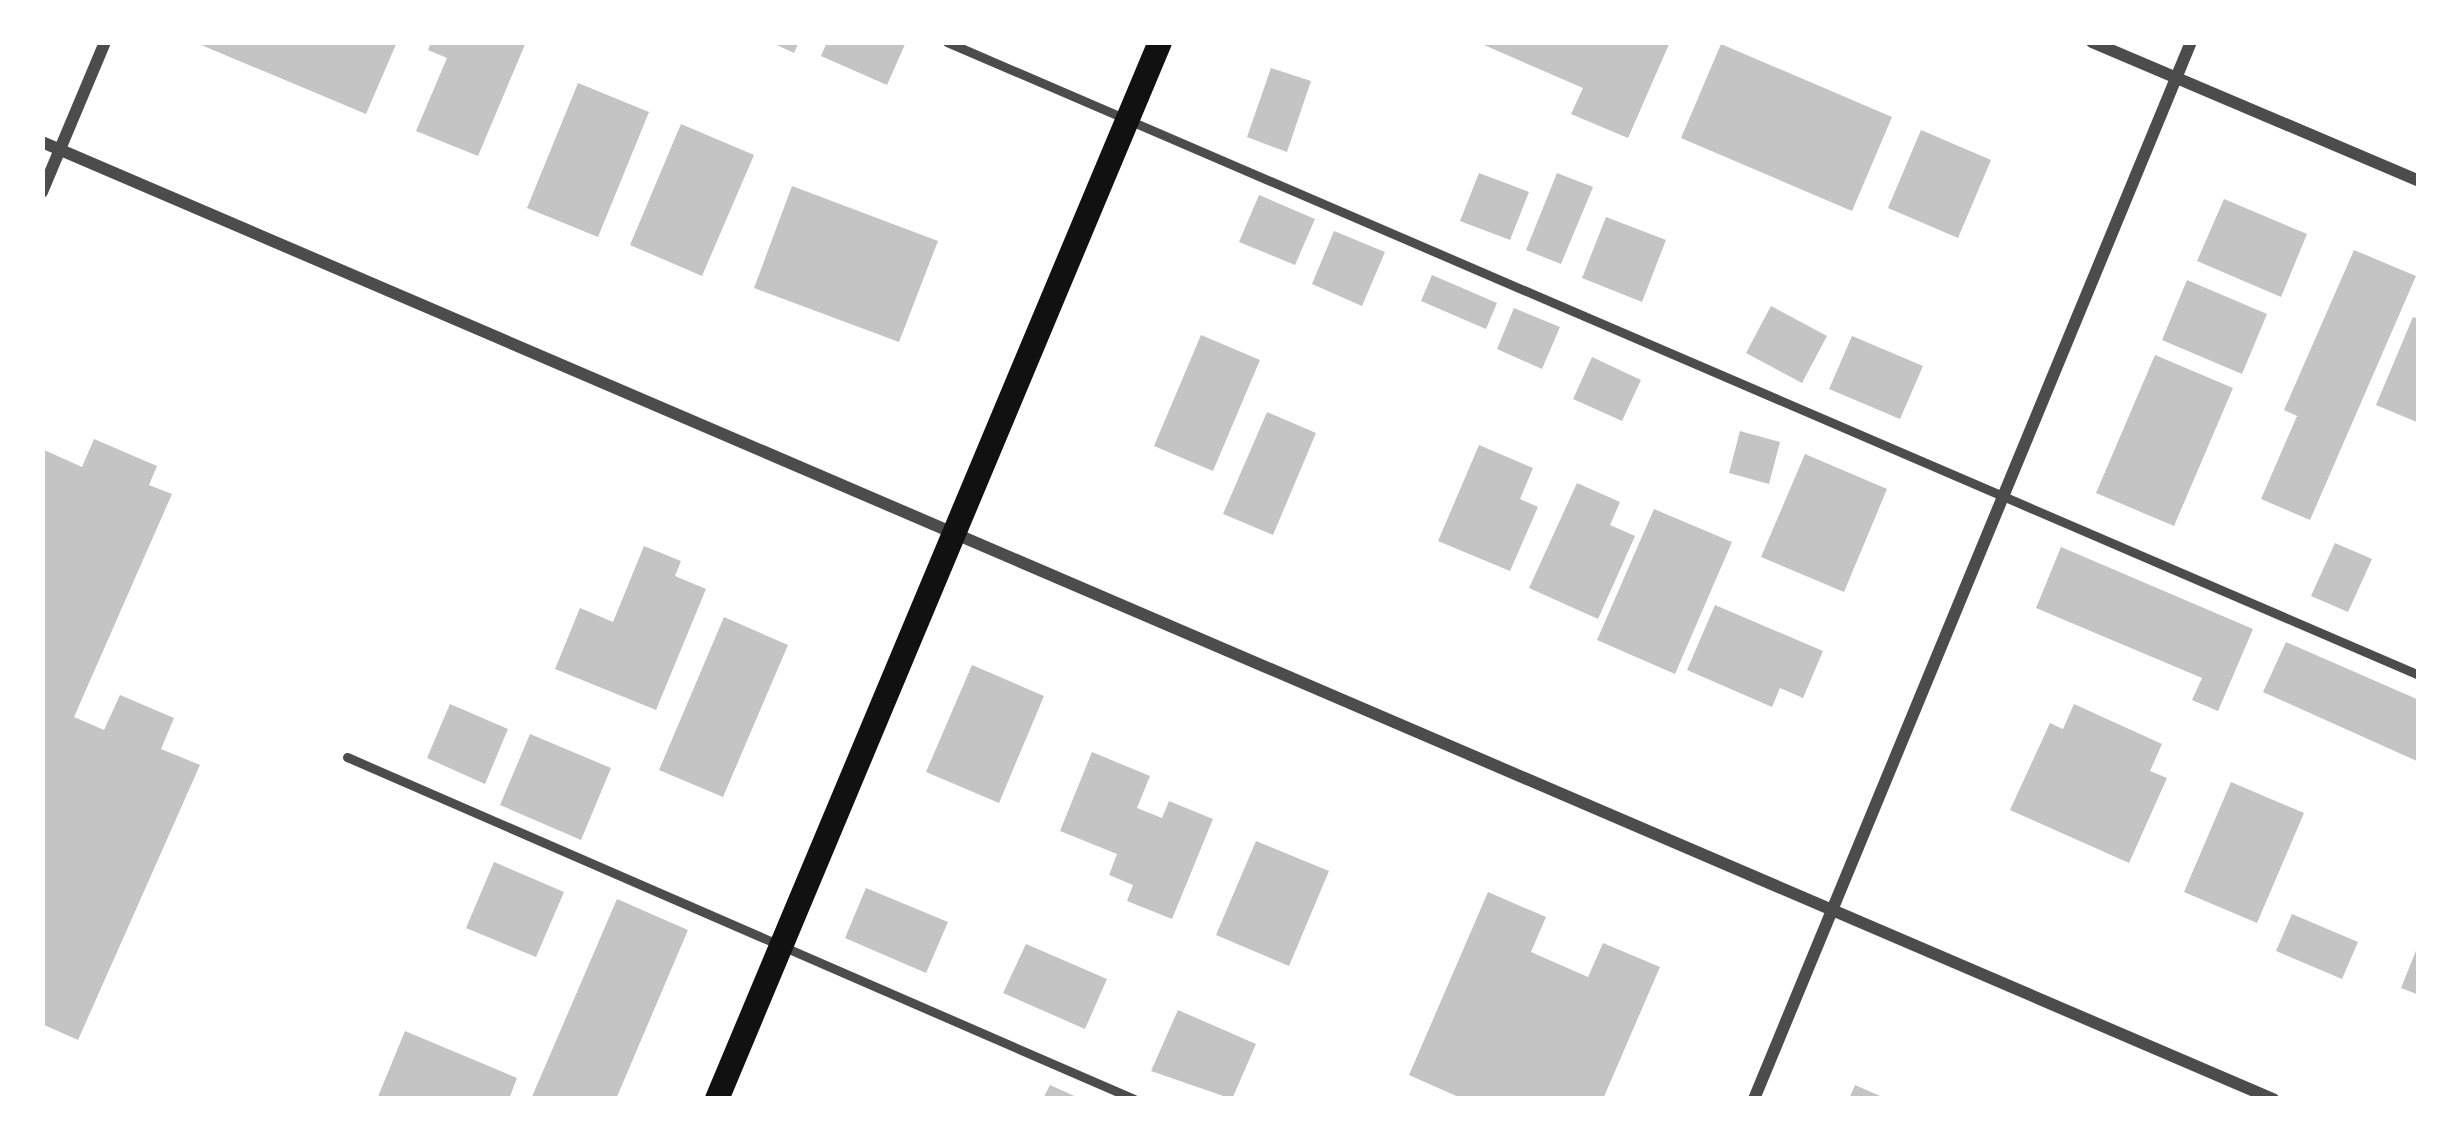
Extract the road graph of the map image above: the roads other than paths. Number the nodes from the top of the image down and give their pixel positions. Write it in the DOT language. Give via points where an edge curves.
graph roads {
  1 [pos="105,42"];
  2 [pos="947,42"];
  3 [pos="1160,42"];
  4 [pos="2092,42"];
  5 [pos="2191,42"];
  6 [pos="2175,78"];
  7 [pos="1128,119"];
  8 [pos="42,142"];
  9 [pos="60,150"];
  10 [pos="2419,181"];
  11 [pos="42,192"];
  12 [pos="2005,493"];
  13 [pos="955,538"];
  14 [pos="2419,675"];
  15 [pos="347,757"];
  16 [pos="1834,913"];
  17 [pos="782,947"];
  18 [pos="717,1099"];
  19 [pos="1134,1099"];
  20 [pos="1754,1099"];
  21 [pos="2273,1099"];
  1 -- 9 [label="street"];
  2 -- 7 [label="lane"];
  3 -- 7 [label="main road"];
  4 -- 6 [label="street"];
  5 -- 6 [label="street"];
  6 -- 10 [label="street"];
  6 -- 12 [label="street"];
  7 -- 12 [label="lane"];
  7 -- 13 [label="main road"];
  8 -- 9 [label="street"];
  9 -- 11 [label="street"];
  9 -- 13 [label="street"];
  12 -- 14 [label="lane"];
  12 -- 16 [label="street"];
  13 -- 16 [label="street"];
  13 -- 17 [label="main road"];
  15 -- 17 [label="lane"];
  16 -- 20 [label="street"];
  16 -- 21 [label="street"];
  17 -- 18 [label="main road"];
  17 -- 19 [label="lane"];
}
